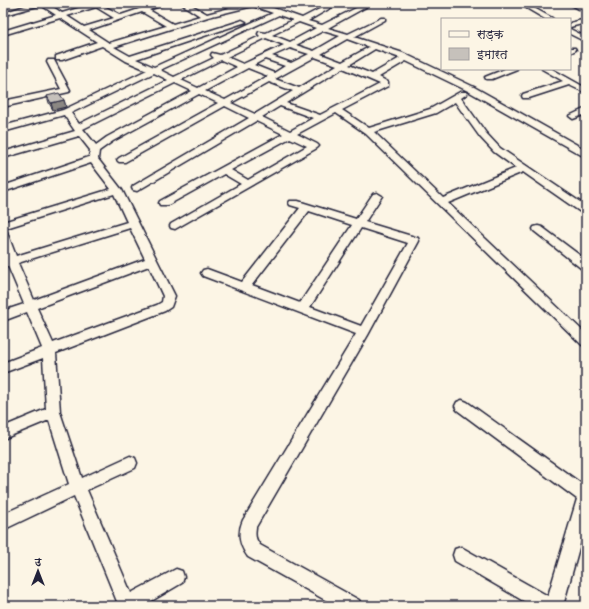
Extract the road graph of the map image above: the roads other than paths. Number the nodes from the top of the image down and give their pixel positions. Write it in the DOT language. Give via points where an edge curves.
graph roads {
  1 [pos="37,3"];
  2 [pos="164,3"];
  3 [pos="183,3"];
  4 [pos="253,3"];
  5 [pos="336,3"];
  6 [pos="571,3"];
  7 [pos="100,4"];
  8 [pos="525,5"];
  9 [pos="364,6"];
  10 [pos="143,10"];
  11 [pos="586,11"];
  12 [pos="9,12"];
  13 [pos="277,12"];
  14 [pos="61,16"];
  15 [pos="206,16"];
  16 [pos="120,18"];
  17 [pos="548,18"];
  18 [pos="300,20"];
  19 [pos="382,20"];
  20 [pos="586,21"];
  21 [pos="236,24"];
  22 [pos="571,25"];
  23 [pos="172,26"];
  24 [pos="245,27"];
  25 [pos="321,28"];
  26 [pos="83,30"];
  27 [pos="571,32"];
  28 [pos="3,33"];
  29 [pos="265,35"];
  30 [pos="347,37"];
  31 [pos="586,40"];
  32 [pos="181,41"];
  33 [pos="106,45"];
  34 [pos="290,45"];
  35 [pos="374,46"];
  36 [pos="199,49"];
  37 [pos="315,54"];
  38 [pos="266,56"];
  39 [pos="220,57"];
  40 [pos="59,58"];
  41 [pos="405,58"];
  42 [pos="129,59"];
  43 [pos="51,62"];
  44 [pos="342,65"];
  45 [pos="246,66"];
  46 [pos="291,66"];
  47 [pos="154,70"];
  48 [pos="510,70"];
  49 [pos="548,70"];
  50 [pos="374,77"];
  51 [pos="489,77"];
  52 [pos="271,78"];
  53 [pos="174,80"];
  54 [pos="569,82"];
  55 [pos="471,89"];
  56 [pos="299,91"];
  57 [pos="586,91"];
  58 [pos="199,92"];
  59 [pos="526,96"];
  60 [pos="456,98"];
  61 [pos="224,103"];
  62 [pos="279,103"];
  63 [pos="3,104"];
  64 [pos="337,110"];
  65 [pos="586,111"];
  66 [pos="66,112"];
  67 [pos="573,116"];
  68 [pos="255,117"];
  69 [pos="321,118"];
  70 [pos="3,129"];
  71 [pos="79,131"];
  72 [pos="368,131"];
  73 [pos="290,134"];
  74 [pos="94,154"];
  75 [pos="586,154"];
  76 [pos="3,155"];
  77 [pos="122,160"];
  78 [pos="524,168"];
  79 [pos="224,170"];
  80 [pos="248,184"];
  81 [pos="137,188"];
  82 [pos="3,189"];
  83 [pos="117,190"];
  84 [pos="377,196"];
  85 [pos="441,202"];
  86 [pos="164,203"];
  87 [pos="294,203"];
  88 [pos="307,207"];
  89 [pos="586,211"];
  90 [pos="359,223"];
  91 [pos="133,224"];
  92 [pos="3,226"];
  93 [pos="175,226"];
  94 [pos="538,229"];
  95 [pos="3,235"];
  96 [pos="151,261"];
  97 [pos="7,263"];
  98 [pos="586,266"];
  99 [pos="207,273"];
  100 [pos="244,287"];
  101 [pos="32,306"];
  102 [pos="302,309"];
  103 [pos="3,316"];
  104 [pos="364,332"];
  105 [pos="586,342"];
  106 [pos="49,350"];
  107 [pos="3,368"];
  108 [pos="462,406"];
  109 [pos="53,412"];
  110 [pos="3,433"];
  111 [pos="130,463"];
  112 [pos="78,487"];
  113 [pos="586,496"];
  114 [pos="3,522"];
  115 [pos="461,555"];
  116 [pos="176,576"];
  117 [pos="127,606"];
  118 [pos="353,606"];
  119 [pos="548,606"];
  120 [pos="554,606"];
  1 -- 12 [label="street"];
  1 -- 14 [label="street"];
  2 -- 10 [label="street"];
  3 -- 15 [label="street"];
  4 -- 13 [label="street"];
  4 -- 15 [label="street"];
  5 -- 18 [label="street"];
  6 -- 11 [label="street"];
  7 -- 14 [label="street"];
  7 -- 16 [label="street"];
  8 -- 17 [label="street"];
  9 -- 25 [label="street"];
  10 -- 16 [label="street"];
  10 -- 23 [label="street"];
  13 -- 18 [label="street"];
  13 -- 21 [label="street"];
  13 -- 24 [label="street"];
  14 -- 26 [label="street"];
  14 -- 28 [label="street"];
  15 -- 23 [label="street"];
  16 -- 26 [label="street"];
  18 -- 25 [label="street"];
  18 -- 29 [label="street"];
  19 -- 30 [label="street"];
  20 -- 22 [label="street"];
  21 -- 24 [label="street"];
  21 -- 32 [label="street"];
  23 -- 33 [label="street"];
  24 -- 29 [label="street"];
  24 -- 36 [label="street"];
  25 -- 30 [label="street"];
  25 -- 34 [label="street"];
  26 -- 33 [label="street"];
  27 -- 31 [label="street"];
  29 -- 34 [label="street"];
  29 -- 39 [label="street"];
  30 -- 35 [label="street"];
  30 -- 37 [label="street"];
  32 -- 36 [label="street"];
  32 -- 42 [label="street"];
  33 -- 40 [label="street"];
  33 -- 42 [label="street"];
  34 -- 37 [label="street"];
  34 -- 38 [label="street"];
  35 -- 41 [label="street"];
  35 -- 44 [label="street"];
  36 -- 39 [label="street"];
  36 -- 47 [label="street"];
  37 -- 44 [label="street"];
  37 -- 46 [label="street"];
  38 -- 45 [label="street"];
  38 -- 46 [label="street"];
  39 -- 45 [label="street"];
  39 -- 53 [label="street"];
  41 -- 50 [label="street"];
  41 -- 55 [label="street"];
  42 -- 47 [label="street"];
  43 -- 63 [label="street" via="65,91"];
  44 -- 50 [label="street"];
  44 -- 56 [label="street"];
  45 -- 52 [label="street"];
  45 -- 58 [label="street"];
  46 -- 52 [label="street"];
  47 -- 53 [label="street"];
  47 -- 66 [label="street"];
  48 -- 51 [label="street"];
  49 -- 54 [label="street"];
  50 -- 64 [label="street" via="385,84"];
  52 -- 56 [label="street"];
  52 -- 61 [label="street"];
  53 -- 58 [label="street"];
  53 -- 71 [label="street"];
  54 -- 57 [label="street"];
  54 -- 59 [label="street"];
  55 -- 60 [label="street"];
  55 -- 75 [label="street"];
  56 -- 62 [label="street"];
  58 -- 61 [label="street"];
  58 -- 74 [label="street" via="110,139"];
  60 -- 72 [label="street" via="432,111"];
  60 -- 78 [label="street" via="497,150"];
  61 -- 68 [label="street"];
  61 -- 77 [label="street"];
  62 -- 68 [label="street"];
  62 -- 69 [label="street"];
  64 -- 69 [label="street"];
  64 -- 72 [label="street"];
  65 -- 67 [label="street"];
  66 -- 70 [label="street"];
  66 -- 71 [label="street"];
  68 -- 73 [label="street"];
  68 -- 81 [label="street"];
  69 -- 73 [label="street"];
  71 -- 74 [label="street"];
  71 -- 76 [label="street"];
  72 -- 85 [label="street"];
  73 -- 79 [label="street"];
  73 -- 80 [label="street" via="314,146"];
  74 -- 82 [label="street"];
  74 -- 83 [label="street"];
  78 -- 85 [label="street"];
  78 -- 89 [label="street"];
  79 -- 80 [label="street"];
  79 -- 86 [label="street"];
  80 -- 93 [label="street"];
  83 -- 91 [label="street"];
  83 -- 92 [label="street"];
  84 -- 90 [label="street"];
  85 -- 105 [label="street"];
  87 -- 88 [label="street"];
  88 -- 90 [label="street"];
  88 -- 100 [label="street"];
  90 -- 102 [label="street"];
  90 -- 104 [label="street" via="414,241"];
  91 -- 96 [label="street"];
  91 -- 97 [label="street"];
  94 -- 98 [label="street"];
  95 -- 97 [label="street"];
  96 -- 101 [label="street"];
  96 -- 106 [label="street" via="168,292 167,304"];
  97 -- 101 [label="street"];
  99 -- 100 [label="street"];
  100 -- 102 [label="street"];
  101 -- 103 [label="street"];
  101 -- 106 [label="street"];
  102 -- 104 [label="street"];
  104 -- 118 [label="street" via="246,534 254,551"];
  106 -- 107 [label="street"];
  106 -- 109 [label="street"];
  108 -- 113 [label="street"];
  109 -- 110 [label="street"];
  109 -- 112 [label="street"];
  111 -- 112 [label="street"];
  112 -- 114 [label="street"];
  112 -- 117 [label="street"];
  113 -- 120 [label="street"];
  115 -- 119 [label="street"];
  116 -- 117 [label="street"];
}
